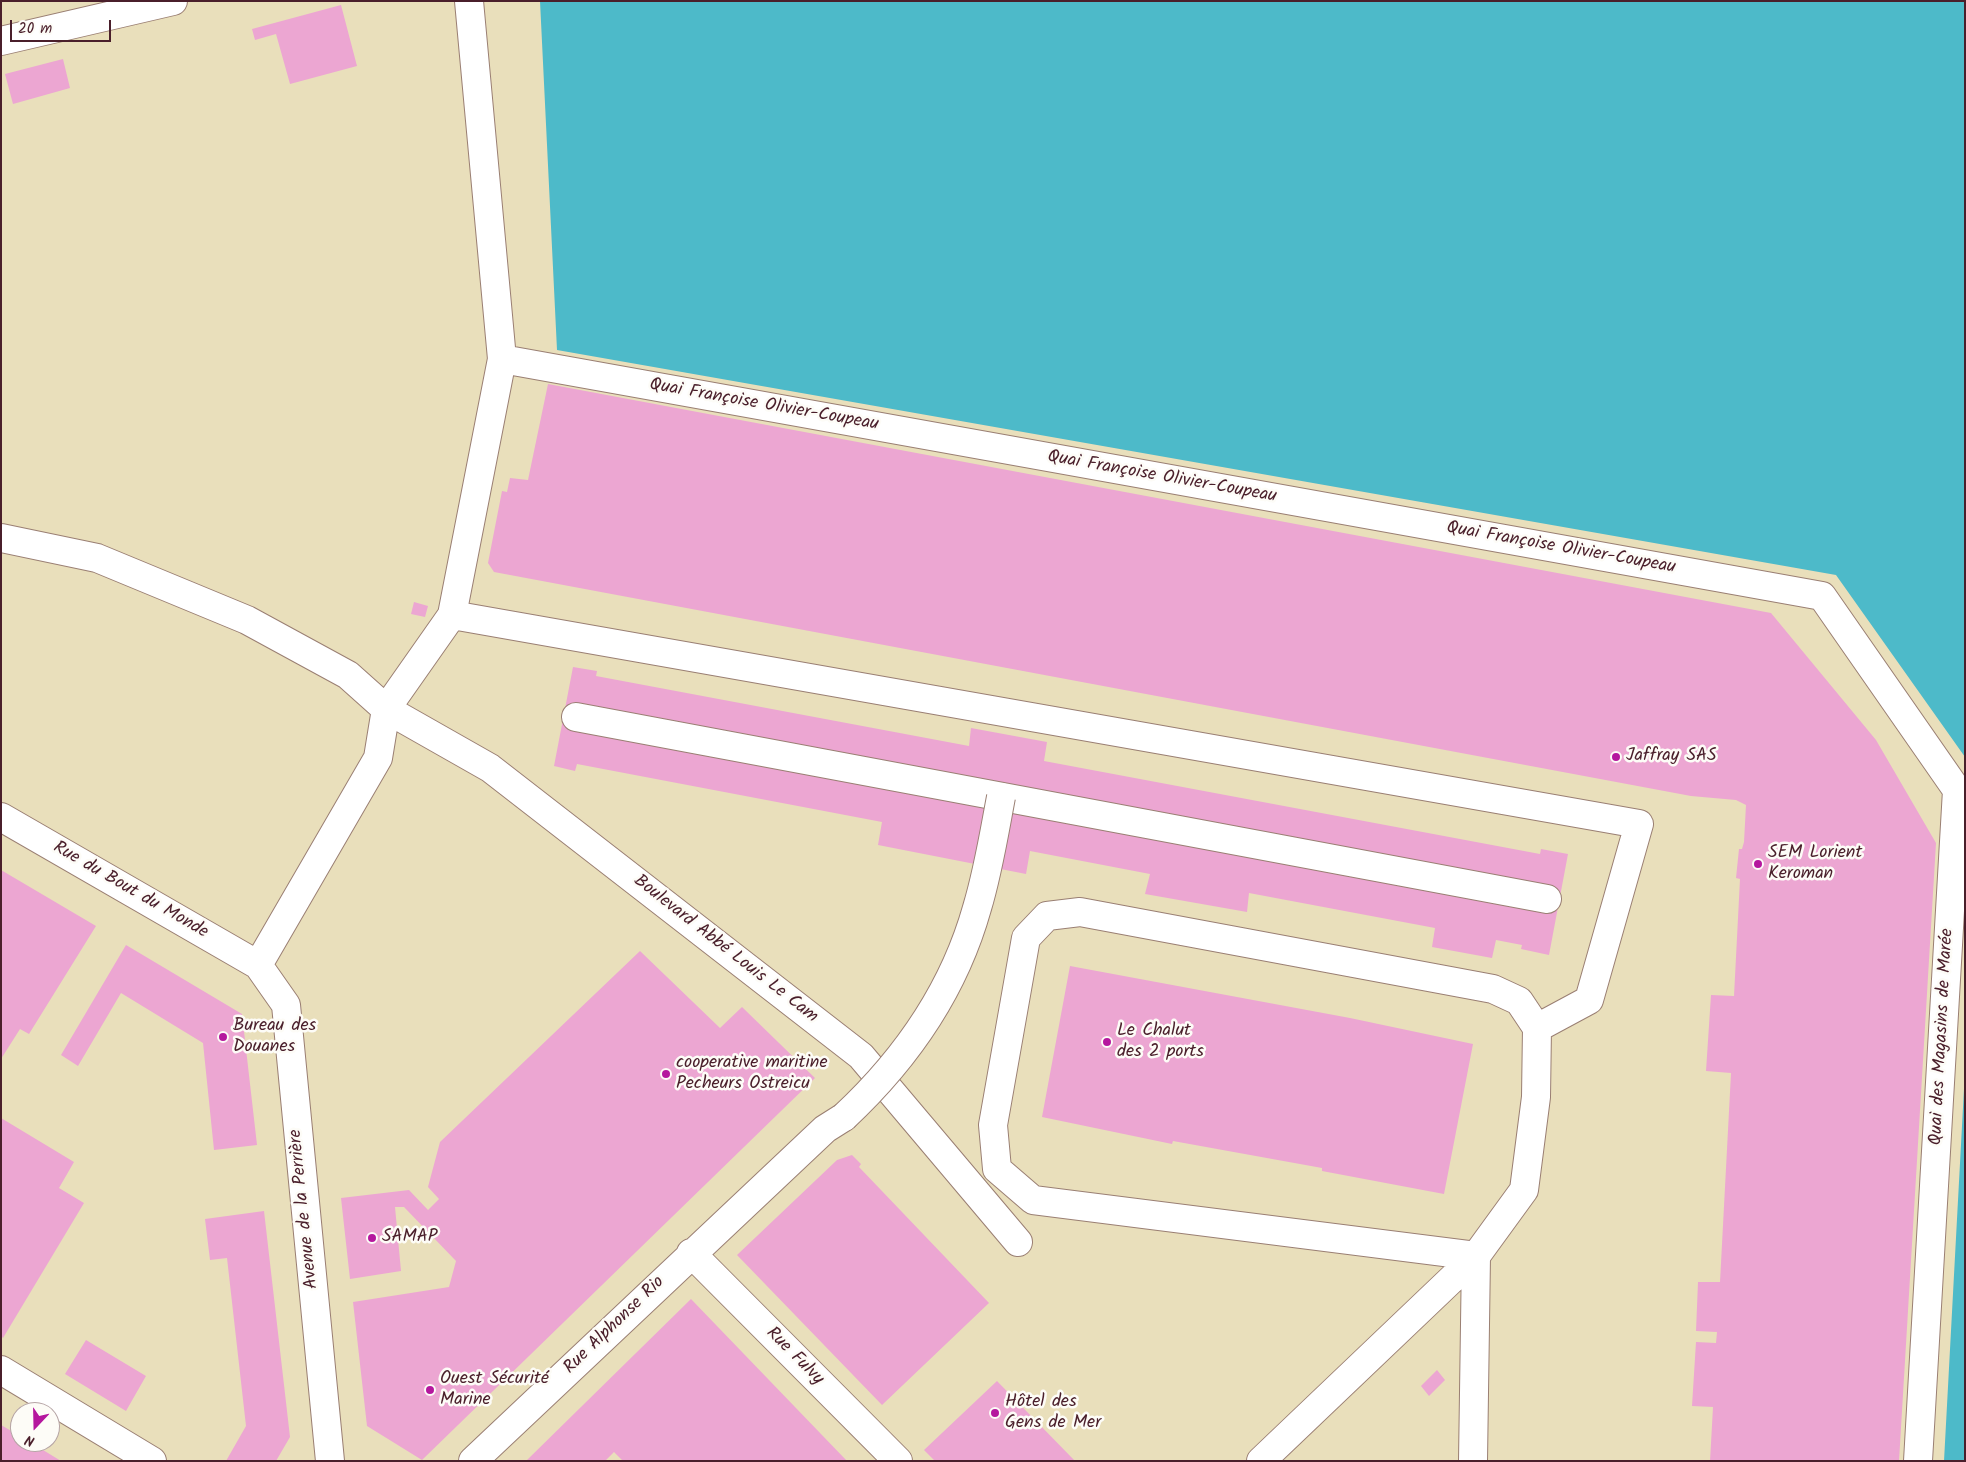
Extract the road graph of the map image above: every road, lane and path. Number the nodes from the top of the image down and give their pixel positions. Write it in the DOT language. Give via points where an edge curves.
graph roads {
  1 [pos="173,1"];
  2 [pos="469,1"];
  3 [pos="1,41"];
  4 [pos="502,359"];
  5 [pos="1,538"];
  6 [pos="1822,596"];
  7 [pos="452,615"];
  8 [pos="386,709"];
  9 [pos="576,717"];
  10 [pos="1000,797"];
  11 [pos="1,817"];
  12 [pos="1547,899"];
  13 [pos="258,965"];
  14 [pos="1537,1028"];
  15 [pos="1018,1242"];
  16 [pos="691,1253"];
  17 [pos="1476,1256"];
  18 [pos="1,1370"];
  19 [pos="152,1461"];
  20 [pos="330,1461"];
  21 [pos="473,1461"];
  22 [pos="898,1461"];
  23 [pos="1261,1461"];
  24 [pos="1473,1461"];
  25 [pos="1918,1461"];
  1 -- 3 [label="street"];
  2 -- 4 [label="street"];
  4 -- 6 [label="street, Quai Françoise Olivier-Coupeau"];
  4 -- 7 [label="street"];
  5 -- 8 [label="street, Boulevard Abbé Louis Le Cam" via="97,558 247,620 348,675"];
  6 -- 25 [label="street, Quai des Magasins de Marée" via="1957,790"];
  7 -- 8 [label="street"];
  7 -- 14 [label="street" via="1640,824 1589,1000"];
  8 -- 13 [label="street" via="378,758"];
  8 -- 15 [label="street, Boulevard Abbé Louis Le Cam" via="490,768 861,1056"];
  9 -- 10 [label="street"];
  10 -- 12 [label="street"];
  10 -- 16 [label="street, Rue Alphonse Rio, bridge" via="977,910 923,1026 873,1090 844,1117 825,1129"];
  11 -- 13 [label="street, Rue du Bout du Monde"];
  13 -- 20 [label="street, Avenue de la Perrière" via="286,1005"];
  14 -- 17 [label="street" via="1536,1097 1524,1190"];
  14 -- 17 [label="street" via="1519,1001 1493,990 1080,912 1047,916 1026,938 993,1125 997,1169 1033,1200"];
  16 -- 21 [label="street, Rue Alphonse Rio"];
  16 -- 22 [label="street, Rue Fulvy"];
  17 -- 23 [label="street"];
  17 -- 24 [label="street"];
  18 -- 19 [label="street"];
}
